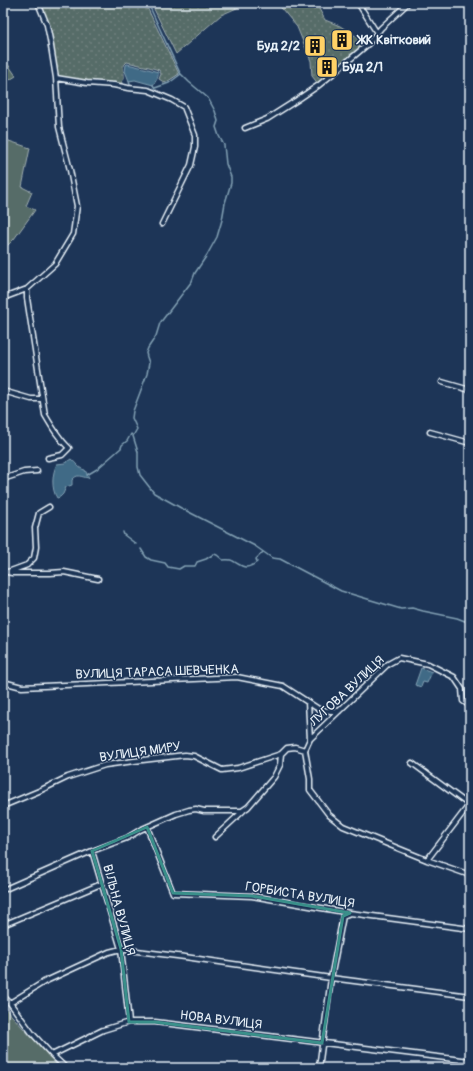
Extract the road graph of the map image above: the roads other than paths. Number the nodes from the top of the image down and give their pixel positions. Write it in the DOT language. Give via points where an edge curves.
graph roads {
  1 [pos="38,3"];
  2 [pos="358,3"];
  3 [pos="408,3"];
  4 [pos="377,33"];
  5 [pos="56,78"];
  6 [pos="244,128"];
  7 [pos="162,224"];
  8 [pos="27,289"];
  9 [pos="3,298"];
  10 [pos="442,382"];
  11 [pos="470,390"];
  12 [pos="3,391"];
  13 [pos="42,399"];
  14 [pos="430,432"];
  15 [pos="470,443"];
  16 [pos="48,458"];
  17 [pos="37,471"];
  18 [pos="3,479"];
  19 [pos="49,507"];
  20 [pos="5,572"];
  21 [pos="98,579"];
  22 [pos="3,682"];
  23 [pos="308,702"];
  24 [pos="470,706"];
  25 [pos="339,711"];
  26 [pos="310,739"];
  27 [pos="305,750"];
  28 [pos="281,754"];
  29 [pos="412,763"];
  30 [pos="3,806"];
  31 [pos="245,810"];
  32 [pos="147,827"];
  33 [pos="214,837"];
  34 [pos="92,852"];
  35 [pos="427,860"];
  36 [pos="470,875"];
  37 [pos="101,884"];
  38 [pos="3,890"];
  39 [pos="350,913"];
  40 [pos="3,925"];
  41 [pos="470,929"];
  42 [pos="121,949"];
  43 [pos="331,978"];
  44 [pos="3,996"];
  45 [pos="470,996"];
  46 [pos="10,1003"];
  47 [pos="129,1022"];
  48 [pos="322,1043"];
  49 [pos="52,1055"];
  50 [pos="470,1061"];
  51 [pos="66,1068"];
  52 [pos="319,1068"];
  1 -- 5 [label="street" via="47,25"];
  2 -- 4 [label="street"];
  3 -- 4 [label="street"];
  4 -- 6 [label="street" via="335,72 297,100 267,119"];
  5 -- 7 [label="street" via="148,90 184,108 195,135 195,147 191,165"];
  5 -- 8 [label="street" via="59,127 77,206 73,234 54,264"];
  8 -- 9 [label="street"];
  8 -- 13 [label="street"];
  10 -- 11 [label="street"];
  12 -- 13 [label="street" via="30,399"];
  13 -- 16 [label="street" via="45,415 53,430 69,448 62,454"];
  14 -- 15 [label="street"];
  17 -- 18 [label="street" via="24,472"];
  19 -- 20 [label="street" via="39,513 35,528 34,558 27,565"];
  20 -- 21 [label="street" via="64,572"];
  22 -- 23 [label="street, ВУЛИЦЯ ТАРАСА ШЕВЧЕНКА" via="22,687 237,677 283,686"];
  23 -- 25 [label="street, ВУЛИЦЯ ТАРАСА ШЕВЧЕНКА" via="320,710"];
  23 -- 26 [label="street"];
  24 -- 25 [label="street, ЛУГОВА ВУЛИЦЯ" via="463,701 462,689 454,677 428,664 399,658 388,664"];
  25 -- 26 [label="street, ЛУГОВА ВУЛИЦЯ"];
  26 -- 27 [label="street"];
  27 -- 28 [label="street, ВУЛИЦЯ МИРУ" via="287,748"];
  27 -- 35 [label="street" via="310,790 329,815 343,826"];
  28 -- 30 [label="street, ВУЛИЦЯ МИРУ" via="238,768 222,770 194,756 185,755 105,765"];
  28 -- 31 [label="street" via="280,766 274,777"];
  29 -- 35 [label="street" via="469,805"];
  31 -- 32 [label="street" via="189,810"];
  31 -- 33 [label="street"];
  32 -- 34 [label="street"];
  32 -- 39 [label="street, ГОРБИСТА ВУЛИЦЯ" via="173,894 252,896"];
  34 -- 37 [label="street, ВІЛЬНА ВУЛИЦЯ"];
  34 -- 38 [label="street"];
  35 -- 36 [label="street"];
  37 -- 40 [label="street"];
  37 -- 42 [label="street, ВІЛЬНА ВУЛИЦЯ"];
  39 -- 41 [label="street, ГОРБИСТА ВУЛИЦЯ"];
  39 -- 43 [label="street" via="343,916"];
  42 -- 43 [label="street"];
  42 -- 46 [label="street" via="44,982"];
  42 -- 47 [label="street, ВІЛЬНА ВУЛИЦЯ"];
  43 -- 45 [label="street"];
  43 -- 48 [label="street"];
  44 -- 46 [label="street"];
  46 -- 49 [label="street"];
  47 -- 48 [label="street, НОВА ВУЛИЦЯ" via="155,1022"];
  47 -- 49 [label="street, НОВА ВУЛИЦЯ" via="103,1030"];
  48 -- 50 [label="street, НОВА ВУЛИЦЯ"];
  48 -- 52 [label="street"];
  49 -- 51 [label="street"];
}
